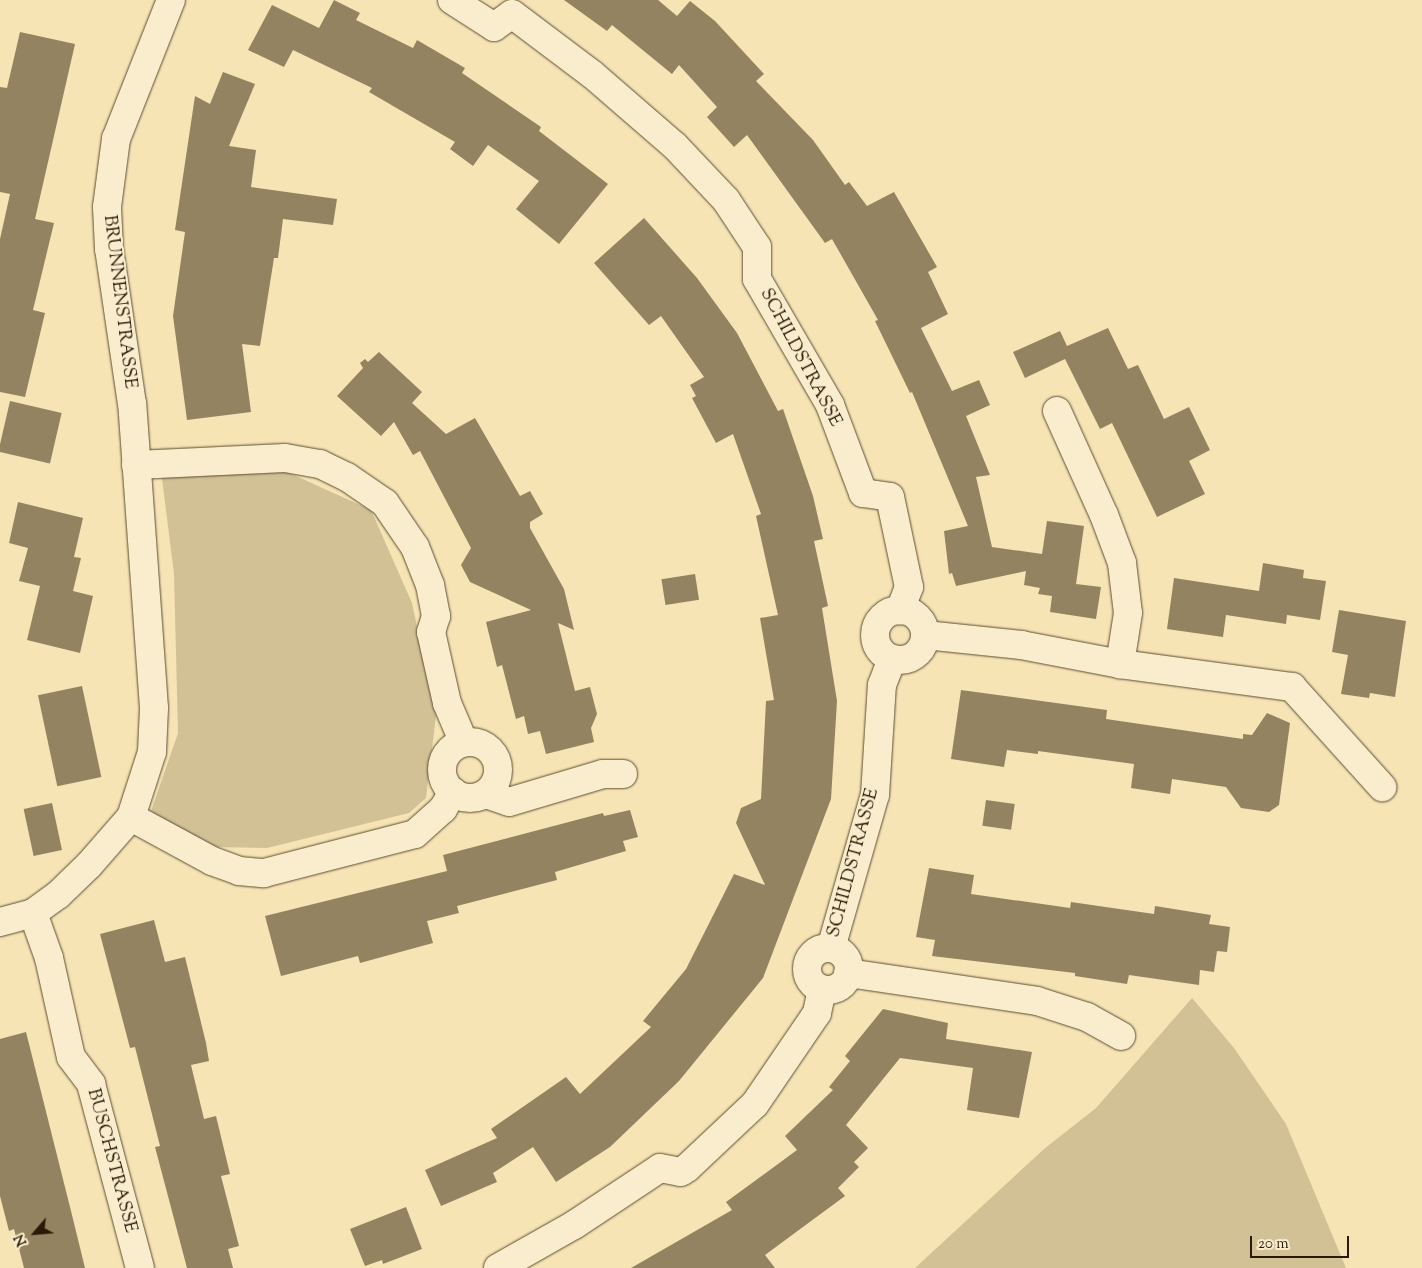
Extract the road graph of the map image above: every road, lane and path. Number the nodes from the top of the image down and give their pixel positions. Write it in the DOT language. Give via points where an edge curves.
graph roads {
  1 [pos="171,0"];
  2 [pos="452,0"];
  3 [pos="1057,411"];
  4 [pos="136,465"];
  5 [pos="900,610"];
  6 [pos="925,635"];
  7 [pos="892,659"];
  8 [pos="1120,664"];
  9 [pos="464,744"];
  10 [pos="623,774"];
  11 [pos="1382,787"];
  12 [pos="453,792"];
  13 [pos="486,794"];
  14 [pos="131,817"];
  15 [pos="33,913"];
  16 [pos="0,922"];
  17 [pos="831,948"];
  18 [pos="848,973"];
  19 [pos="822,990"];
  20 [pos="1121,1036"];
  21 [pos="140,1268"];
  22 [pos="498,1268"];
  1 -- 4 [label="street, BRUNNENSTRASSE" via="117,135 107,207 109,249 132,404"];
  2 -- 5 [label="street, SCHILDSTRASSE" via="494,26 512,14 652,126 726,200 757,247 757,279 830,405 862,493 890,497 909,587"];
  3 -- 8 [label="street" via="1122,563 1128,613"];
  4 -- 9 [label="street" via="285,458 320,464 347,477 385,503 415,547 430,585 436,616 431,632 447,703"];
  4 -- 14 [label="street, BRUNNENSTRASSE" via="154,708 152,752"];
  5 -- 6 [label="street" via="918,617"];
  5 -- 7 [label="street" via="888,612 879,620 874,632 882,653"];
  6 -- 7 [label="street" via="914,656 904,660"];
  6 -- 8 [label="street" via="1021,645"];
  7 -- 17 [label="street, SCHILDSTRASSE" via="882,685 875,795"];
  8 -- 11 [label="street" via="1292,687"];
  9 -- 12 [label="street" via="453,748 443,766 443,776"];
  9 -- 13 [label="street" via="485,747 493,754 498,776"];
  10 -- 13 [label="street" via="595,776 509,802"];
  12 -- 13 [label="street" via="469,798"];
  12 -- 14 [label="street" via="443,809 415,834 264,873 239,871 212,861"];
  14 -- 15 [label="street, BRUNNENSTRASSE" via="89,865 58,895"];
  15 -- 16 [label="street"];
  15 -- 21 [label="street, BUSCHSTRASSE" via="49,958 71,1057 91,1084"];
  17 -- 18 [label="street, SCHILDSTRASSE" via="848,962"];
  17 -- 19 [label="street, SCHILDSTRASSE" via="820,949 811,956 807,965 807,975"];
  18 -- 19 [label="street" via="839,987"];
  18 -- 20 [label="street" via="1037,1000 1087,1018"];
  19 -- 22 [label="street" via="817,1014 755,1104 682,1172 660,1168 574,1225"];
}
